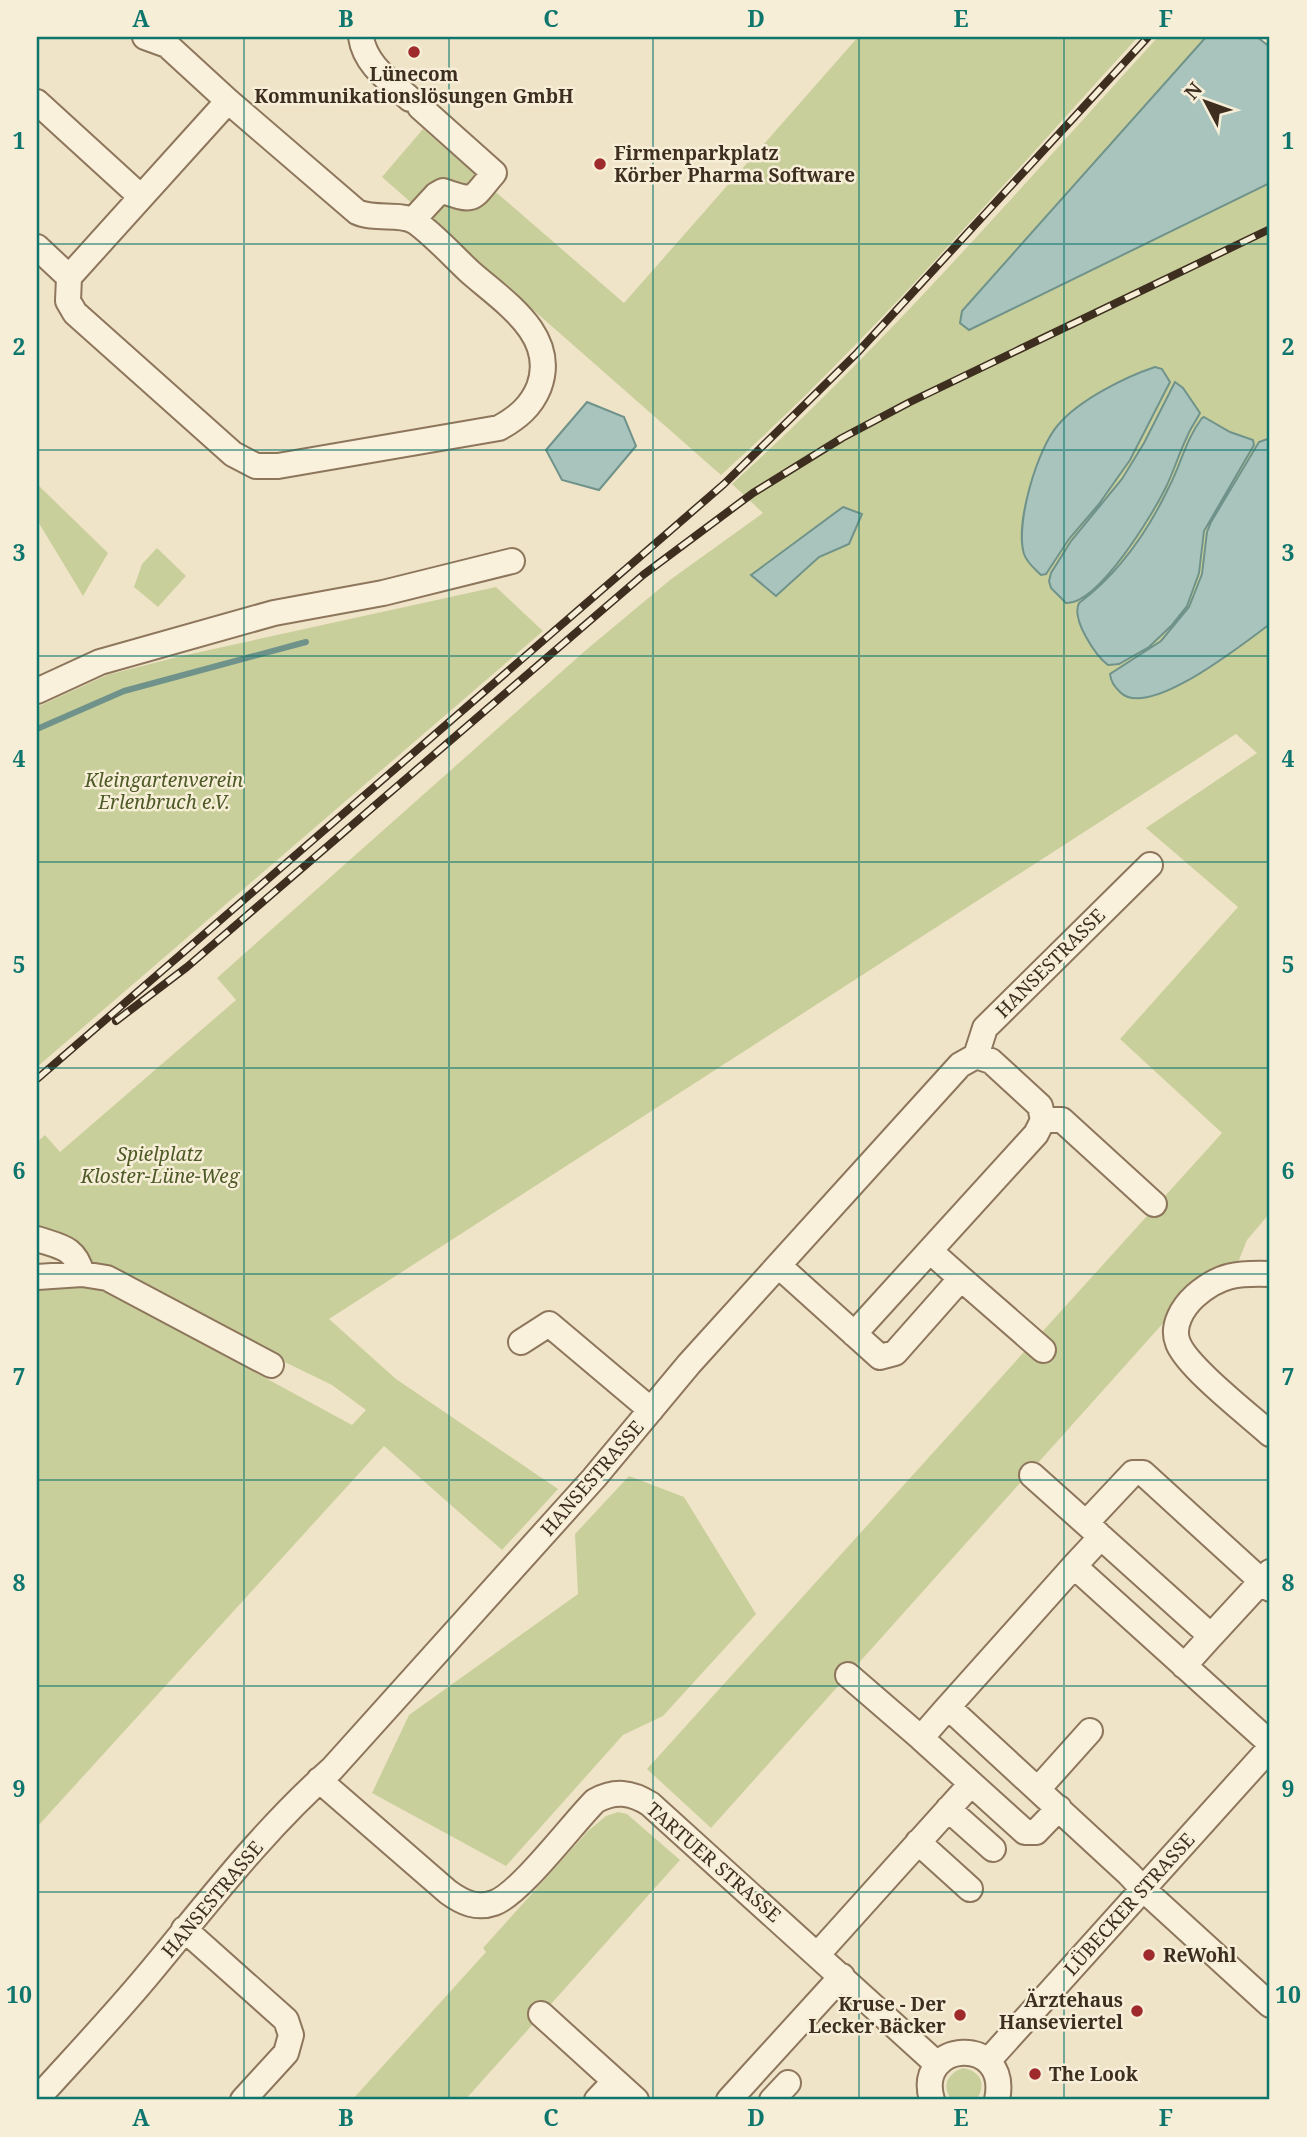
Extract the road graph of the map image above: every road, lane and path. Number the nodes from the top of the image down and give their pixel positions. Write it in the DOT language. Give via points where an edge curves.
graph roads {
  1 [pos="145,37"];
  2 [pos="361,37"];
  3 [pos="228,101"];
  4 [pos="37,102"];
  5 [pos="141,197"];
  6 [pos="413,220"];
  7 [pos="37,247"];
  8 [pos="69,276"];
  9 [pos="512,561"];
  10 [pos="37,691"];
  11 [pos="1150,865"];
  12 [pos="976,1056"];
  13 [pos="1043,1120"];
  14 [pos="1154,1204"];
  15 [pos="37,1239"];
  16 [pos="930,1251"];
  17 [pos="779,1266"];
  18 [pos="1270,1274"];
  19 [pos="82,1275"];
  20 [pos="957,1275"];
  21 [pos="37,1277"];
  22 [pos="854,1334"];
  23 [pos="521,1342"];
  24 [pos="1043,1350"];
  25 [pos="271,1365"];
  26 [pos="651,1410"];
  27 [pos="1270,1434"];
  28 [pos="1032,1475"];
  29 [pos="1093,1530"];
  30 [pos="1074,1566"];
  31 [pos="1267,1581"];
  32 [pos="1211,1636"];
  33 [pos="1184,1666"];
  34 [pos="848,1675"];
  35 [pos="948,1707"];
  36 [pos="1090,1731"];
  37 [pos="921,1738"];
  38 [pos="1270,1746"];
  39 [pos="319,1780"];
  40 [pos="971,1784"];
  41 [pos="1038,1789"];
  42 [pos="1059,1808"];
  43 [pos="948,1809"];
  44 [pos="918,1842"];
  45 [pos="993,1849"];
  46 [pos="970,1889"];
  47 [pos="1143,1889"];
  48 [pos="184,1929"];
  49 [pos="818,1954"];
  50 [pos="842,1976"];
  51 [pos="1270,2005"];
  52 [pos="541,2014"];
  53 [pos="988,2061"];
  54 [pos="937,2064"];
  55 [pos="615,2081"];
  56 [pos="37,2099"];
  57 [pos="243,2100"];
  58 [pos="597,2100"];
  59 [pos="636,2100"];
  60 [pos="729,2100"];
  61 [pos="932,2100"];
  62 [pos="997,2100"];
  1 -- 3 [label="street" via="167,45"];
  2 -- 6 [label="street" via="372,65 494,173 472,198 443,191"];
  3 -- 5 [label="street"];
  3 -- 6 [label="street" via="357,212"];
  4 -- 5 [label="street"];
  5 -- 8 [label="street"];
  6 -- 8 [label="street" via="526,321 542,349 544,364 536,394 513,421 499,428 256,466 233,454 75,313 68,301"];
  7 -- 8 [label="street"];
  9 -- 10 [label="street" via="383,593 274,613 100,662"];
  11 -- 12 [label="street, HANSESTRASSE" via="985,1028"];
  12 -- 13 [label="street" via="991,1061 1030,1097 1040,1107"];
  12 -- 17 [label="street, HANSESTRASSE" via="960,1065"];
  13 -- 14 [label="street" via="1062,1121"];
  13 -- 16 [label="street" via="1036,1134"];
  15 -- 19 [label="street" via="73,1253"];
  16 -- 20 [label="street"];
  16 -- 22 [label="street"];
  17 -- 22 [label="street"];
  17 -- 26 [label="street, HANSESTRASSE"];
  18 -- 27 [label="street" via="1228,1276 1208,1285 1177,1320 1177,1341 1187,1359"];
  19 -- 21 [label="street"];
  19 -- 25 [label="street" via="117,1283"];
  20 -- 22 [label="street" via="956,1284 895,1353 880,1357"];
  20 -- 24 [label="street"];
  23 -- 26 [label="street" via="550,1324"];
  26 -- 39 [label="street, HANSESTRASSE"];
  28 -- 29 [label="street"];
  29 -- 30 [label="street"];
  29 -- 31 [label="street" via="1133,1473 1143,1473"];
  29 -- 32 [label="street"];
  30 -- 33 [label="street"];
  30 -- 35 [label="street"];
  31 -- 32 [label="street"];
  32 -- 33 [label="street"];
  33 -- 38 [label="street"];
  34 -- 37 [label="street"];
  35 -- 37 [label="street"];
  35 -- 41 [label="street"];
  36 -- 41 [label="street"];
  37 -- 40 [label="street"];
  38 -- 47 [label="street, LÜBECKER STRASSE"];
  39 -- 48 [label="street, HANSESTRASSE"];
  39 -- 49 [label="street, TARTUER STRASSE" via="448,1892 478,1905 498,1902 512,1891 595,1801 612,1794 634,1796 650,1804"];
  40 -- 42 [label="street" via="1025,1832 1036,1832"];
  40 -- 43 [label="street"];
  41 -- 42 [label="street"];
  42 -- 47 [label="street"];
  43 -- 44 [label="street"];
  43 -- 45 [label="street"];
  44 -- 46 [label="street"];
  44 -- 49 [label="street"];
  47 -- 51 [label="street"];
  47 -- 53 [label="street, LÜBECKER STRASSE"];
  48 -- 56 [label="street, HANSESTRASSE"];
  48 -- 57 [label="street" via="286,2020 290,2035 286,2053"];
  49 -- 50 [label="street, TARTUER STRASSE"];
  50 -- 54 [label="street, TARTUER STRASSE"];
  50 -- 60 [label="street"];
  52 -- 55 [label="street"];
  53 -- 54 [label="street" via="961,2052"];
  53 -- 62 [label="street" via="997,2073"];
  54 -- 61 [label="street" via="930,2077"];
  55 -- 58 [label="street"];
  55 -- 59 [label="street"];
}
